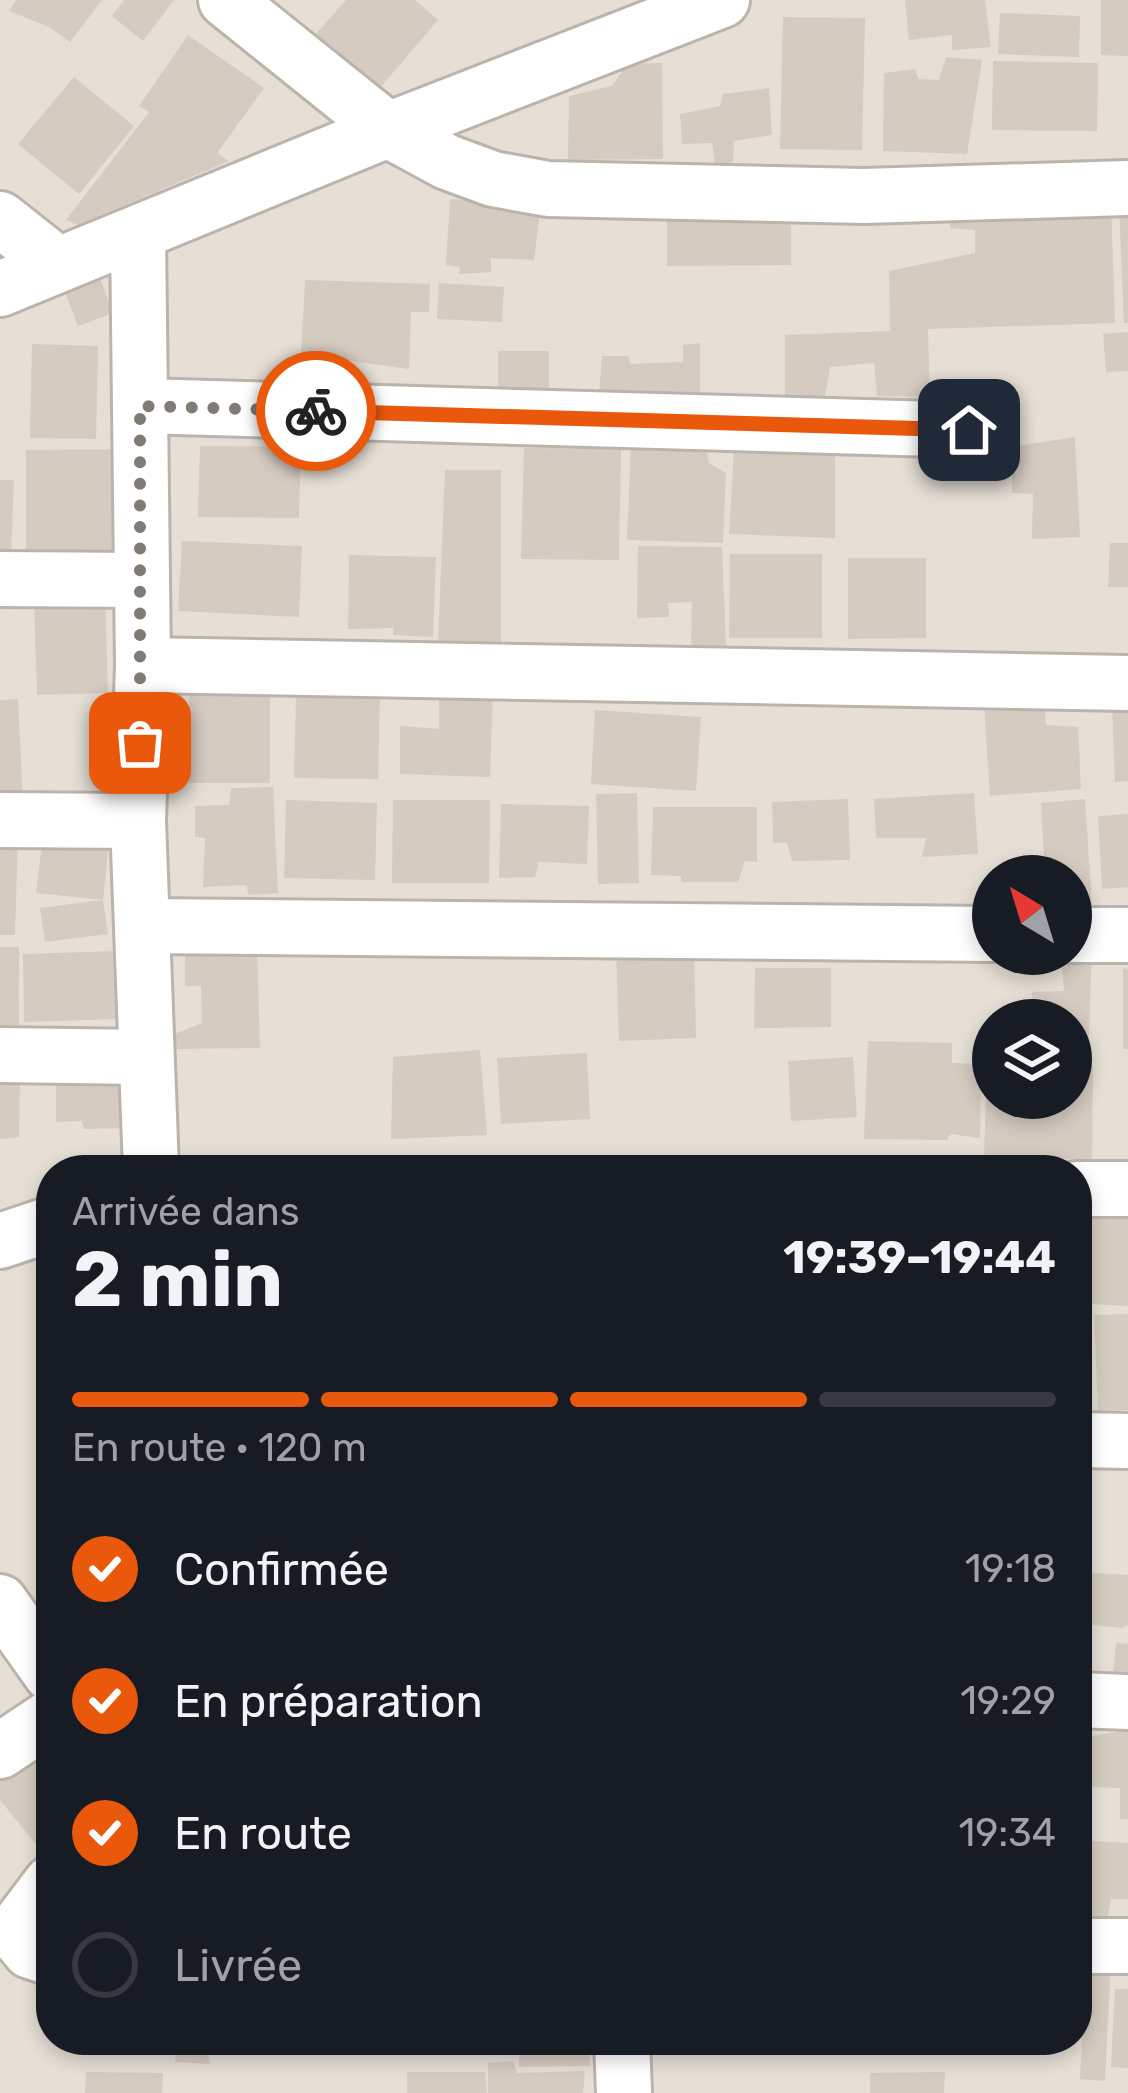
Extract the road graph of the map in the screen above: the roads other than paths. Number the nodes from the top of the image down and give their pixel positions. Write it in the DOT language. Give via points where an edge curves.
graph roads {
  1 [pos="226,0"];
  2 [pos="722,0"];
  3 [pos="654,10"];
  4 [pos="388,130"];
  5 [pos="1128,188"];
  6 [pos="0,219"];
  7 [pos="138,233"];
  8 [pos="58,265"];
  9 [pos="0,289"];
  10 [pos="140,406"];
  11 [pos="969,430"];
  12 [pos="0,579"];
  13 [pos="141,580"];
  14 [pos="143,665"];
  15 [pos="1128,683"];
  16 [pos="0,820"];
  17 [pos="138,821"];
  18 [pos="143,926"];
  19 [pos="972,934"];
  20 [pos="1092,935"];
  21 [pos="1128,935"];
  22 [pos="0,1055"];
  23 [pos="144,1057"];
  24 [pos="151,1155"];
  25 [pos="1092,1189"];
  26 [pos="1128,1189"];
  27 [pos="36,1229"];
  28 [pos="0,1241"];
  29 [pos="1092,1440"];
  30 [pos="1128,1441"];
  31 [pos="0,1602"];
  32 [pos="36,1653"];
  33 [pos="1092,1701"];
  34 [pos="1128,1702"];
  35 [pos="36,1727"];
  36 [pos="0,1750"];
  37 [pos="36,1903"];
  38 [pos="1092,1946"];
  39 [pos="1128,1946"];
  40 [pos="36,1953"];
  41 [pos="623,2055"];
  42 [pos="624,2093"];
  1 -- 4 [label="street"];
  2 -- 3 [label="street"];
  3 -- 4 [label="street"];
  4 -- 5 [label="street" via="447,162 548,189 864,196"];
  4 -- 7 [label="street"];
  6 -- 8 [label="street"];
  7 -- 8 [label="street"];
  7 -- 10 [label="street"];
  8 -- 9 [label="street"];
  10 -- 11 [label="street"];
  10 -- 13 [label="street"];
  12 -- 13 [label="street"];
  13 -- 14 [label="street"];
  14 -- 15 [label="street"];
  14 -- 17 [label="street"];
  16 -- 17 [label="street"];
  17 -- 18 [label="street"];
  18 -- 19 [label="street"];
  18 -- 23 [label="street"];
  20 -- 21 [label="street"];
  22 -- 23 [label="street"];
  23 -- 24 [label="street"];
  25 -- 26 [label="street"];
  27 -- 28 [label="street"];
  29 -- 30 [label="street"];
  31 -- 32 [label="street"];
  33 -- 34 [label="street"];
  35 -- 36 [label="street"];
  37 -- 40 [label="street" via="20,1924 20,1940"];
  38 -- 39 [label="street"];
  41 -- 42 [label="street"];
}
